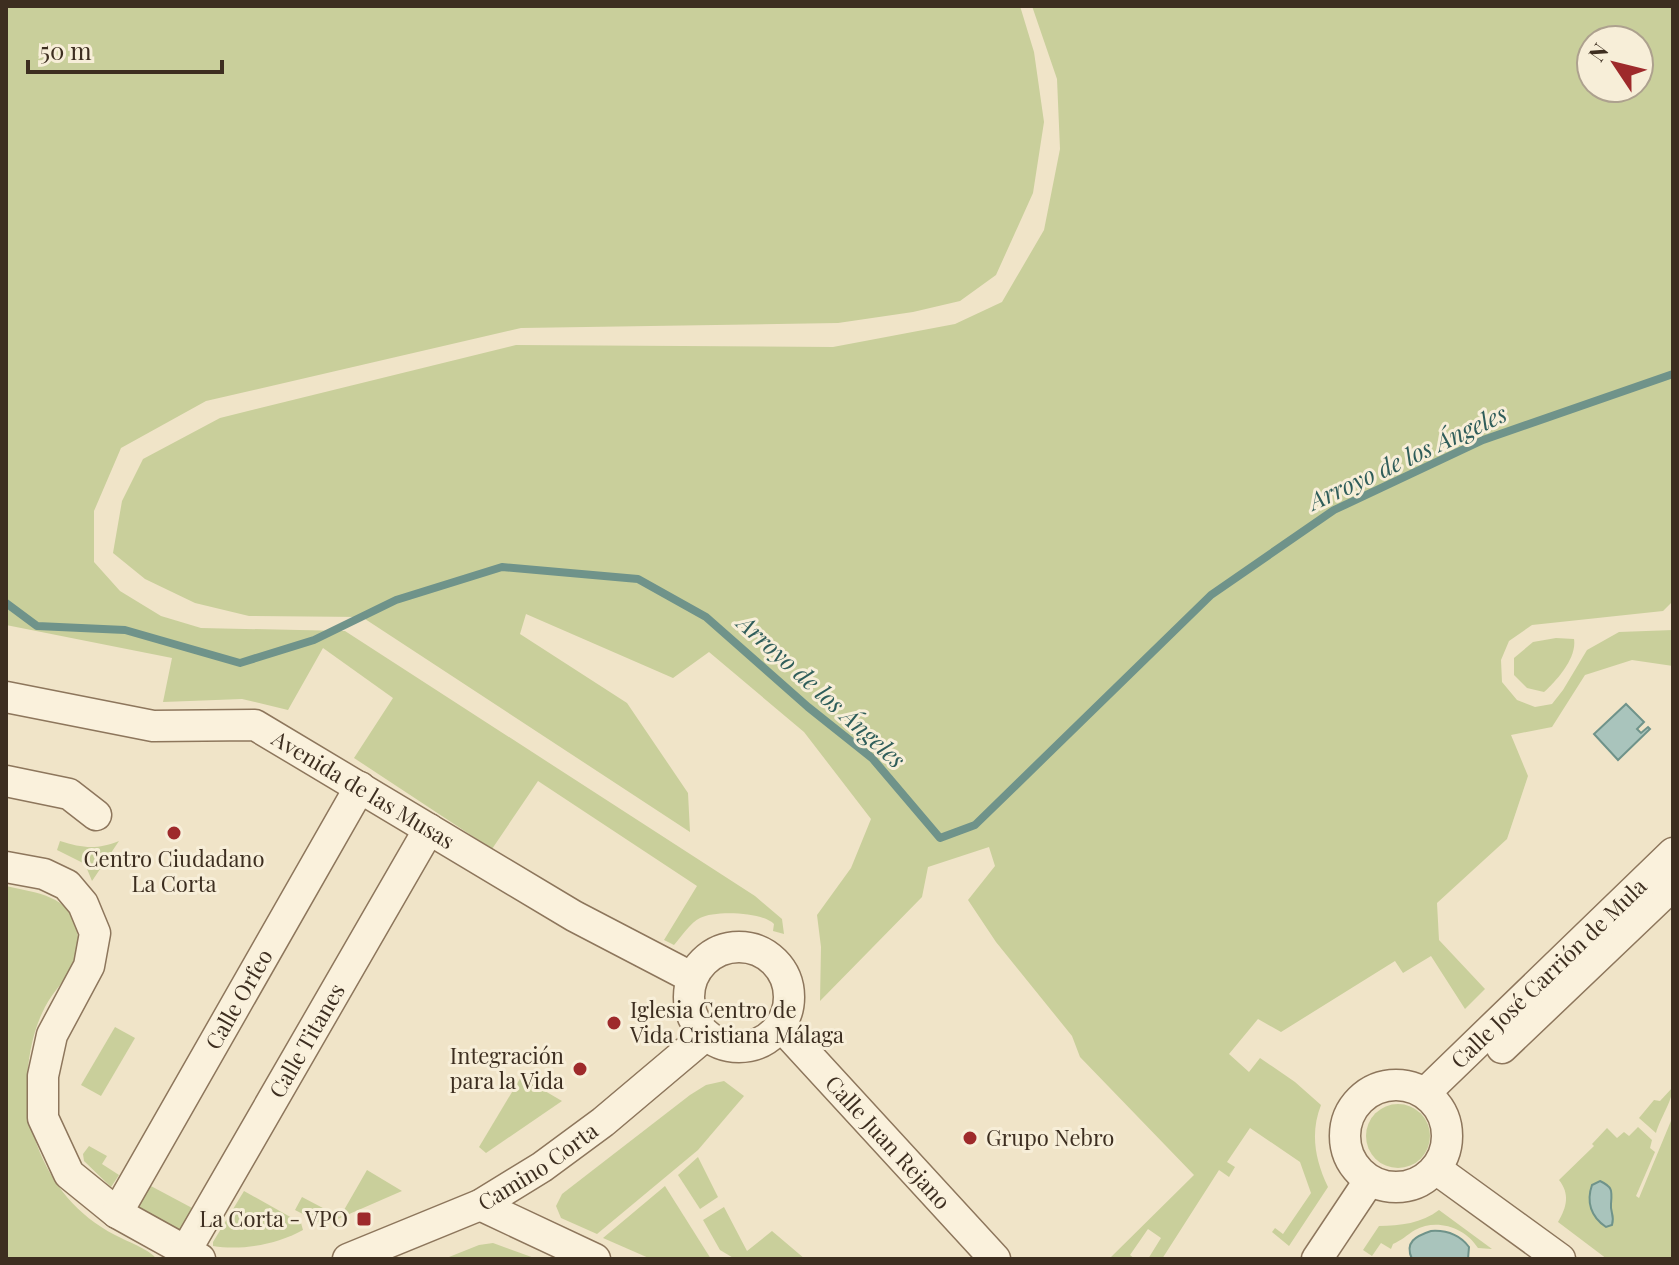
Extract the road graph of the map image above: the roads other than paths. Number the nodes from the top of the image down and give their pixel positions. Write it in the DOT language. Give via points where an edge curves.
graph roads {
  1 [pos="6,697"];
  2 [pos="6,781"];
  3 [pos="360,787"];
  4 [pos="96,815"];
  5 [pos="429,829"];
  6 [pos="1673,853"];
  7 [pos="6,867"];
  8 [pos="1673,885"];
  9 [pos="691,977"];
  10 [pos="781,1026"];
  11 [pos="705,1036"];
  12 [pos="1432,1100"];
  13 [pos="1436,1169"];
  14 [pos="1369,1181"];
  15 [pos="480,1205"];
  16 [pos="117,1213"];
  17 [pos="192,1255"];
  18 [pos="348,1259"];
  19 [pos="595,1259"];
  20 [pos="995,1259"];
  21 [pos="1317,1259"];
  22 [pos="1560,1259"];
  1 -- 3 [label="street, Avenida de las Musas" via="153,726 255,725"];
  2 -- 4 [label="street" via="69,794"];
  3 -- 5 [label="street, Avenida de las Musas"];
  3 -- 16 [label="street, Calle Orfeo"];
  5 -- 9 [label="street, Avenida de las Musas" via="574,916"];
  5 -- 17 [label="street, Calle Titanes"];
  6 -- 12 [label="street, Calle José Carrión de Mula"];
  7 -- 16 [label="street" via="44,874 67,885 83,904 95,933 89,966 52,1035 43,1076 43,1118 69,1174"];
  8 -- 12 [label="street, Calle José Carrión de Mula"];
  9 -- 10 [label="street" via="711,953 739,944 768,954 787,977 790,1002"];
  9 -- 11 [label="street" via="688,1009"];
  10 -- 11 [label="street" via="760,1044 731,1048"];
  10 -- 20 [label="street, Calle Juan Rejano"];
  11 -- 15 [label="street, Camino Corta" via="603,1122"];
  12 -- 13 [label="street" via="1447,1128 1446,1149"];
  12 -- 14 [label="street" via="1394,1084 1364,1095 1346,1121 1347,1153"];
  13 -- 14 [label="street" via="1415,1184 1390,1188"];
  13 -- 22 [label="street"];
  14 -- 21 [label="street"];
  15 -- 18 [label="street, Camino Corta"];
  15 -- 19 [label="street"];
  16 -- 17 [label="street"];
}
